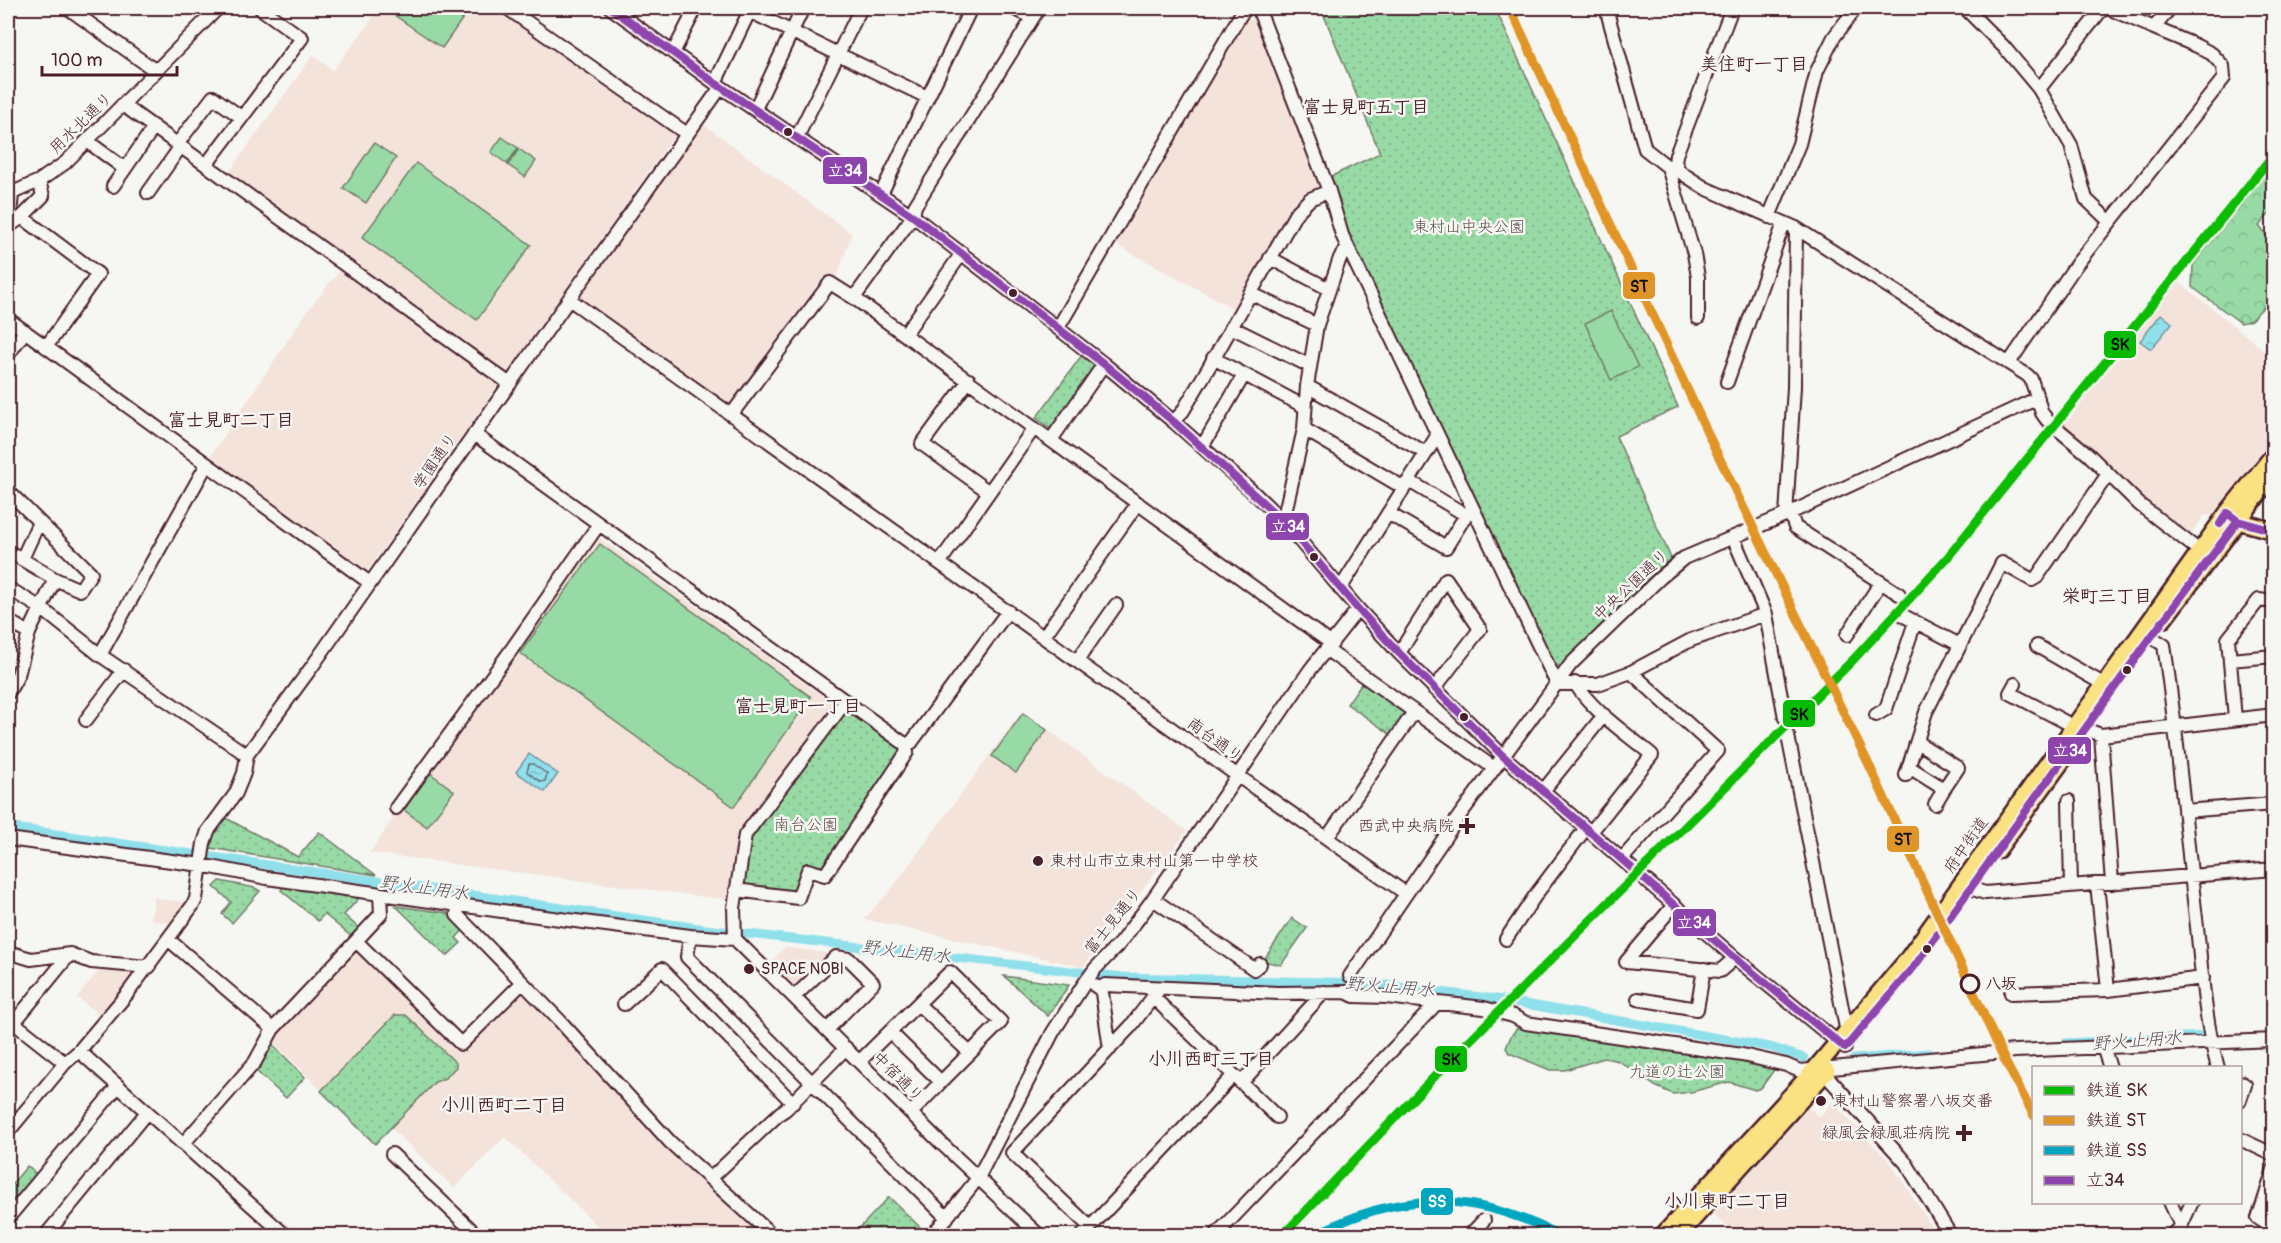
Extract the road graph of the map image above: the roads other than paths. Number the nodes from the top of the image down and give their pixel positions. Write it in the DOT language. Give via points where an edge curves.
graph roads {
  1 [pos="68,8"];
  2 [pos="218,8"];
  3 [pos="260,8"];
  4 [pos="507,8"];
  5 [pos="611,8"];
  6 [pos="696,8"];
  7 [pos="803,8"];
  8 [pos="861,8"];
  9 [pos="971,8"];
  10 [pos="1012,8"];
  11 [pos="1247,8"];
  12 [pos="1258,8"];
  13 [pos="1606,8"];
  14 [pos="1732,8"];
  15 [pos="1856,8"];
  16 [pos="1965,8"];
  17 [pos="2103,8"];
  18 [pos="2108,8"];
  19 [pos="2170,8"];
  20 [pos="748,9"];
  21 [pos="1036,12"];
  22 [pos="2154,28"];
  23 [pos="792,31"];
  24 [pos="673,53"];
  25 [pos="839,54"];
  26 [pos="156,71"];
  27 [pos="718,85"];
  28 [pos="2039,89"];
  29 [pos="927,97"];
  30 [pos="123,105"];
  31 [pos="755,109"];
  32 [pos="242,117"];
  33 [pos="154,127"];
  34 [pos="687,134"];
  35 [pos="797,137"];
  36 [pos="87,141"];
  37 [pos="180,144"];
  38 [pos="206,165"];
  39 [pos="1672,166"];
  40 [pos="125,169"];
  41 [pos="39,181"];
  42 [pos="113,186"];
  43 [pos="1329,191"];
  44 [pos="148,193"];
  45 [pos="10,194"];
  46 [pos="880,194"];
  47 [pos="913,216"];
  48 [pos="22,217"];
  49 [pos="1769,217"];
  50 [pos="2109,220"];
  51 [pos="1790,226"];
  52 [pos="8,227"];
  53 [pos="1348,248"];
  54 [pos="962,253"];
  55 [pos="1270,258"];
  56 [pos="1329,289"];
  57 [pos="1250,293"];
  58 [pos="854,298"];
  59 [pos="569,299"];
  60 [pos="1698,318"];
  61 [pos="8,319"];
  62 [pos="1317,325"];
  63 [pos="1231,327"];
  64 [pos="1058,328"];
  65 [pos="25,332"];
  66 [pos="904,334"];
  67 [pos="46,347"];
  68 [pos="8,355"];
  69 [pos="1213,358"];
  70 [pos="2009,363"];
  71 [pos="1104,364"];
  72 [pos="1310,366"];
  73 [pos="1244,375"];
  74 [pos="969,381"];
  75 [pos="1727,382"];
  76 [pos="510,384"];
  77 [pos="1307,386"];
  78 [pos="2038,398"];
  79 [pos="1305,407"];
  80 [pos="731,415"];
  81 [pos="1174,422"];
  82 [pos="1034,428"];
  83 [pos="1304,429"];
  84 [pos="474,434"];
  85 [pos="1437,436"];
  86 [pos="1050,440"];
  87 [pos="1202,447"];
  88 [pos="1426,453"];
  89 [pos="2274,454"];
  90 [pos="207,464"];
  91 [pos="2108,474"];
  92 [pos="2274,474"];
  93 [pos="1406,484"];
  94 [pos="989,492"];
  95 [pos="8,493"];
  96 [pos="1138,503"];
  97 [pos="1469,512"];
  98 [pos="1388,513"];
  99 [pos="1785,516"];
  100 [pos="2233,517"];
  101 [pos="1283,521"];
  102 [pos="39,522"];
  103 [pos="599,525"];
  104 [pos="2274,531"];
  105 [pos="1734,537"];
  106 [pos="8,551"];
  107 [pos="2204,555"];
  108 [pos="22,559"];
  109 [pos="940,562"];
  110 [pos="56,579"];
  111 [pos="1881,582"];
  112 [pos="370,583"];
  113 [pos="8,588"];
  114 [pos="1340,589"];
  115 [pos="1899,594"];
  116 [pos="2274,602"];
  117 [pos="1116,605"];
  118 [pos="41,608"];
  119 [pos="1358,609"];
  120 [pos="1008,611"];
  121 [pos="1766,614"];
  122 [pos="8,621"];
  123 [pos="29,633"];
  124 [pos="1847,634"];
  125 [pos="1044,636"];
  126 [pos="2151,637"];
  127 [pos="1960,645"];
  128 [pos="2037,646"];
  129 [pos="1330,647"];
  130 [pos="1399,653"];
  131 [pos="8,654"];
  132 [pos="100,655"];
  133 [pos="2274,656"];
  134 [pos="2230,660"];
  135 [pos="20,661"];
  136 [pos="1077,661"];
  137 [pos="124,670"];
  138 [pos="1631,672"];
  139 [pos="1575,683"];
  140 [pos="1557,684"];
  141 [pos="2015,684"];
  142 [pos="2105,685"];
  143 [pos="1434,689"];
  144 [pos="8,690"];
  145 [pos="846,701"];
  146 [pos="1414,712"];
  147 [pos="1604,715"];
  148 [pos="1876,715"];
  149 [pos="2274,715"];
  150 [pos="1785,718"];
  151 [pos="2235,719"];
  152 [pos="86,720"];
  153 [pos="2176,726"];
  154 [pos="2080,728"];
  155 [pos="2101,735"];
  156 [pos="1788,736"];
  157 [pos="1917,742"];
  158 [pos="905,744"];
  159 [pos="247,755"];
  160 [pos="1503,756"];
  161 [pos="1494,768"];
  162 [pos="1238,776"];
  163 [pos="1944,789"];
  164 [pos="1543,791"];
  165 [pos="2068,801"];
  166 [pos="1935,804"];
  167 [pos="2274,804"];
  168 [pos="396,808"];
  169 [pos="2184,811"];
  170 [pos="1588,830"];
  171 [pos="1328,838"];
  172 [pos="8,839"];
  173 [pos="1622,859"];
  174 [pos="202,862"];
  175 [pos="2274,869"];
  176 [pos="2191,876"];
  177 [pos="2112,883"];
  178 [pos="2097,884"];
  179 [pos="1966,886"];
  180 [pos="2071,886"];
  181 [pos="736,891"];
  182 [pos="1405,893"];
  183 [pos="380,894"];
  184 [pos="1153,899"];
  185 [pos="458,905"];
  186 [pos="1674,905"];
  187 [pos="734,934"];
  188 [pos="690,936"];
  189 [pos="1506,939"];
  190 [pos="169,940"];
  191 [pos="356,941"];
  192 [pos="70,954"];
  193 [pos="9,956"];
  194 [pos="1735,958"];
  195 [pos="1260,964"];
  196 [pos="149,967"];
  197 [pos="1704,969"];
  198 [pos="1350,976"];
  199 [pos="2203,978"];
  200 [pos="1085,982"];
  201 [pos="522,983"];
  202 [pos="1100,989"];
  203 [pos="2108,990"];
  204 [pos="1324,992"];
  205 [pos="1156,993"];
  206 [pos="2011,993"];
  207 [pos="794,997"];
  208 [pos="1638,999"];
  209 [pos="1437,1003"];
  210 [pos="918,1004"];
  211 [pos="624,1005"];
  212 [pos="10,1022"];
  213 [pos="273,1029"];
  214 [pos="827,1030"];
  215 [pos="890,1032"];
  216 [pos="2274,1040"];
  217 [pos="1845,1042"];
  218 [pos="2211,1042"];
  219 [pos="2103,1047"];
  220 [pos="846,1048"];
  221 [pos="1110,1048"];
  222 [pos="79,1051"];
  223 [pos="970,1053"];
  224 [pos="860,1061"];
  225 [pos="65,1063"];
  226 [pos="2109,1066"];
  227 [pos="2217,1066"];
  228 [pos="1823,1070"];
  229 [pos="1237,1079"];
  230 [pos="941,1082"];
  231 [pos="812,1083"];
  232 [pos="2242,1083"];
  233 [pos="118,1086"];
  234 [pos="2242,1097"];
  235 [pos="793,1103"];
  236 [pos="147,1112"];
  237 [pos="911,1113"];
  238 [pos="1277,1117"];
  239 [pos="8,1132"];
  240 [pos="2242,1139"];
  241 [pos="183,1144"];
  242 [pos="392,1154"];
  243 [pos="2274,1155"];
  244 [pos="2274,1169"];
  245 [pos="711,1178"];
  246 [pos="978,1178"];
  247 [pos="2170,1204"];
  248 [pos="2192,1204"];
  249 [pos="2268,1207"];
  250 [pos="8,1218"];
  251 [pos="947,1218"];
  252 [pos="1484,1220"];
  253 [pos="2181,1226"];
  254 [pos="2274,1229"];
  255 [pos="1086,1231"];
  256 [pos="45,1236"];
  257 [pos="286,1236"];
  258 [pos="477,1236"];
  259 [pos="773,1236"];
  260 [pos="932,1236"];
  261 [pos="1040,1236"];
  262 [pos="1215,1236"];
  263 [pos="1469,1236"];
  264 [pos="1662,1236"];
  265 [pos="1678,1236"];
  266 [pos="1952,1236"];
  267 [pos="2171,1236"];
  1 -- 26 [label="street"];
  2 -- 26 [label="street, 用水北通り"];
  3 -- 32 [label="street" via="302,38"];
  4 -- 34 [label="street"];
  5 -- 24 [label="street"];
  6 -- 24 [label="street"];
  7 -- 23 [label="street"];
  8 -- 25 [label="street"];
  9 -- 29 [label="street"];
  10 -- 21 [label="street"];
  11 -- 64 [label="street"];
  12 -- 43 [label="street"];
  13 -- 39 [label="street" via="1645,148"];
  14 -- 39 [label="street"];
  15 -- 49 [label="street" via="1834,37 1817,71 1799,144"];
  16 -- 28 [label="street"];
  17 -- 28 [label="street"];
  18 -- 22 [label="street"];
  19 -- 22 [label="street"];
  20 -- 23 [label="street"];
  20 -- 27 [label="street, 学園通り"];
  21 -- 47 [label="street" via="915,206"];
  22 -- 50 [label="street" via="2218,59 2224,78"];
  23 -- 25 [label="street"];
  23 -- 31 [label="street"];
  24 -- 27 [label="street"];
  25 -- 29 [label="street"];
  25 -- 35 [label="street"];
  26 -- 30 [label="street, 用水北通り"];
  27 -- 31 [label="street"];
  27 -- 34 [label="street, 学園通り"];
  28 -- 50 [label="street" via="2072,145 2086,199"];
  29 -- 46 [label="street"];
  30 -- 33 [label="street"];
  30 -- 36 [label="street, 用水北通り"];
  31 -- 35 [label="street"];
  32 -- 37 [label="street" via="213,97"];
  32 -- 38 [label="street"];
  33 -- 37 [label="street"];
  33 -- 40 [label="street"];
  34 -- 59 [label="street, 学園通り"];
  35 -- 46 [label="street"];
  36 -- 40 [label="street"];
  36 -- 41 [label="street, 用水北通り"];
  37 -- 38 [label="street"];
  37 -- 44 [label="street"];
  38 -- 76 [label="street"];
  39 -- 49 [label="street" via="1705,188"];
  39 -- 60 [label="street" via="1698,277"];
  40 -- 42 [label="street"];
  41 -- 45 [label="street, 用水北通り"];
  41 -- 48 [label="street" via="43,196"];
  43 -- 53 [label="street"];
  43 -- 55 [label="street" via="1310,199 1296,213"];
  45 -- 52 [label="street"];
  46 -- 47 [label="street"];
  47 -- 54 [label="street"];
  47 -- 58 [label="street"];
  48 -- 52 [label="street"];
  48 -- 67 [label="street" via="98,274"];
  49 -- 51 [label="street"];
  50 -- 70 [label="street"];
  51 -- 70 [label="street"];
  51 -- 75 [label="street"];
  51 -- 99 [label="street" via="1794,387"];
  53 -- 56 [label="street" via="1340,258"];
  53 -- 85 [label="street"];
  54 -- 64 [label="street"];
  54 -- 66 [label="street"];
  55 -- 56 [label="street"];
  55 -- 57 [label="street"];
  56 -- 62 [label="street"];
  57 -- 62 [label="street"];
  57 -- 63 [label="street"];
  58 -- 66 [label="street"];
  58 -- 80 [label="street" via="830,283"];
  59 -- 76 [label="street, 学園通り"];
  59 -- 80 [label="street, 南台通り"];
  61 -- 65 [label="street"];
  62 -- 72 [label="street"];
  63 -- 69 [label="street"];
  63 -- 72 [label="street"];
  64 -- 71 [label="street"];
  65 -- 67 [label="street"];
  65 -- 68 [label="street"];
  66 -- 74 [label="street"];
  67 -- 90 [label="street"];
  69 -- 73 [label="street"];
  69 -- 81 [label="street"];
  70 -- 78 [label="street" via="2028,375"];
  71 -- 81 [label="street"];
  71 -- 86 [label="street"];
  72 -- 77 [label="street"];
  73 -- 79 [label="street"];
  73 -- 87 [label="street"];
  74 -- 82 [label="street"];
  74 -- 94 [label="street" via="922,444"];
  76 -- 84 [label="street, 学園通り"];
  77 -- 79 [label="street"];
  77 -- 88 [label="street"];
  78 -- 91 [label="street" via="2047,420"];
  78 -- 99 [label="street, 中央公園通り"];
  79 -- 83 [label="street"];
  80 -- 109 [label="street, 南台通り"];
  81 -- 87 [label="street"];
  82 -- 86 [label="street"];
  82 -- 94 [label="street"];
  83 -- 93 [label="street"];
  83 -- 101 [label="street"];
  84 -- 103 [label="street"];
  84 -- 112 [label="street, 学園通り"];
  85 -- 88 [label="street"];
  85 -- 97 [label="street"];
  86 -- 96 [label="street"];
  87 -- 101 [label="street"];
  88 -- 93 [label="street"];
  89 -- 100 [label="main road, 府中街道"];
  90 -- 112 [label="street"];
  90 -- 132 [label="street"];
  91 -- 107 [label="street" via="2140,505"];
  91 -- 127 [label="street" via="2037,577 2032,580 2002,563"];
  92 -- 100 [label="main road, 府中街道"];
  93 -- 97 [label="street"];
  93 -- 98 [label="street"];
  94 -- 109 [label="street"];
  95 -- 102 [label="street"];
  96 -- 125 [label="street"];
  96 -- 129 [label="street"];
  97 -- 98 [label="street" via="1446,547"];
  97 -- 140 [label="street"];
  98 -- 114 [label="street"];
  99 -- 105 [label="street, 中央公園通り"];
  99 -- 111 [label="street" via="1795,527"];
  100 -- 104 [label="main road"];
  100 -- 107 [label="main road, 府中街道"];
  101 -- 114 [label="street"];
  102 -- 108 [label="street"];
  102 -- 110 [label="street" via="91,573 80,590"];
  103 -- 145 [label="street"];
  103 -- 168 [label="street"];
  105 -- 121 [label="street"];
  105 -- 140 [label="street, 中央公園通り" via="1684,558 1571,664"];
  106 -- 108 [label="street"];
  107 -- 126 [label="main road, 府中街道"];
  107 -- 142 [label="main road, 府中街道"];
  108 -- 110 [label="street"];
  109 -- 120 [label="street, 南台通り"];
  110 -- 118 [label="street"];
  111 -- 115 [label="street"];
  111 -- 124 [label="street"];
  112 -- 159 [label="street, 学園通り"];
  113 -- 118 [label="street"];
  114 -- 119 [label="street"];
  116 -- 134 [label="street" via="2259,600 2228,639"];
  117 -- 136 [label="street"];
  118 -- 123 [label="street"];
  118 -- 132 [label="street"];
  119 -- 129 [label="street, 富士見通り"];
  119 -- 130 [label="street"];
  120 -- 125 [label="street, 南台通り"];
  120 -- 158 [label="street" via="911,743"];
  121 -- 138 [label="street" via="1691,640"];
  121 -- 150 [label="street"];
  122 -- 123 [label="street"];
  123 -- 135 [label="street"];
  125 -- 136 [label="street, 南台通り"];
  126 -- 153 [label="street" via="2164,645"];
  126 -- 154 [label="main road, 府中街道"];
  127 -- 148 [label="street" via="1909,619 1886,709"];
  127 -- 157 [label="street" via="1926,711"];
  128 -- 142 [label="street"];
  129 -- 146 [label="street"];
  129 -- 162 [label="street, 富士見通り"];
  130 -- 143 [label="street"];
  130 -- 143 [label="street" via="1446,579 1480,629"];
  131 -- 135 [label="street"];
  132 -- 137 [label="street"];
  133 -- 134 [label="street"];
  134 -- 151 [label="street"];
  135 -- 144 [label="street" via="18,675"];
  136 -- 162 [label="street, 南台通り"];
  137 -- 152 [label="street"];
  137 -- 159 [label="street"];
  138 -- 139 [label="street" via="1598,684"];
  138 -- 173 [label="street" via="1718,751"];
  139 -- 140 [label="street"];
  139 -- 147 [label="street"];
  140 -- 160 [label="street, 中央公園通り"];
  141 -- 154 [label="street" via="2010,693"];
  142 -- 154 [label="main road, 府中街道"];
  143 -- 160 [label="street"];
  145 -- 158 [label="street"];
  145 -- 181 [label="street" via="745,835"];
  146 -- 161 [label="street"];
  146 -- 171 [label="street"];
  147 -- 164 [label="street"];
  147 -- 170 [label="street" via="1652,755"];
  149 -- 151 [label="street"];
  151 -- 153 [label="street"];
  153 -- 155 [label="street"];
  153 -- 169 [label="street"];
  154 -- 155 [label="street"];
  154 -- 179 [label="main road, 府中街道"];
  155 -- 177 [label="street"];
  156 -- 217 [label="street"];
  157 -- 163 [label="street" via="1907,771"];
  157 -- 163 [label="street" via="1958,768"];
  158 -- 181 [label="street" via="907,752 825,875 808,870 798,898"];
  159 -- 174 [label="street, 学園通り" via="236,793 208,831"];
  160 -- 161 [label="street, 中央公園通り"];
  160 -- 164 [label="street"];
  161 -- 182 [label="street, 中央公園通り"];
  162 -- 171 [label="street, 南台通り"];
  162 -- 184 [label="street, 富士見通り"];
  163 -- 166 [label="street"];
  164 -- 170 [label="street"];
  165 -- 180 [label="street"];
  167 -- 169 [label="street"];
  169 -- 176 [label="street"];
  170 -- 173 [label="street"];
  170 -- 189 [label="street"];
  171 -- 182 [label="street, 南台通り"];
  172 -- 174 [label="street"];
  173 -- 186 [label="street"];
  174 -- 183 [label="street" via="267,878"];
  174 -- 190 [label="street, 学園通り" via="196,899"];
  175 -- 176 [label="street"];
  176 -- 177 [label="street"];
  176 -- 199 [label="street"];
  177 -- 178 [label="street"];
  178 -- 180 [label="street"];
  178 -- 203 [label="street"];
  179 -- 180 [label="street" via="1985,893"];
  179 -- 217 [label="main road, 府中街道"];
  181 -- 187 [label="street"];
  182 -- 198 [label="street, 中央公園通り"];
  183 -- 185 [label="street"];
  183 -- 191 [label="street" via="381,914"];
  184 -- 195 [label="street" via="1254,969"];
  184 -- 200 [label="street, 富士見通り"];
  185 -- 188 [label="street"];
  185 -- 201 [label="street" via="457,915"];
  186 -- 194 [label="street"];
  186 -- 197 [label="street" via="1626,962"];
  187 -- 188 [label="street"];
  187 -- 207 [label="street, 中宿通り"];
  188 -- 231 [label="street" via="687,957"];
  190 -- 196 [label="street, 学園通り"];
  190 -- 213 [label="street"];
  191 -- 201 [label="street" via="461,1044"];
  191 -- 213 [label="street"];
  192 -- 193 [label="street" via="31,959"];
  192 -- 196 [label="street" via="91,962"];
  192 -- 212 [label="street"];
  194 -- 197 [label="street" via="1720,971"];
  194 -- 217 [label="street"];
  196 -- 222 [label="street, 学園通り"];
  197 -- 208 [label="street" via="1697,1009"];
  199 -- 203 [label="street"];
  199 -- 218 [label="street"];
  200 -- 202 [label="street"];
  200 -- 246 [label="street, 富士見通り" via="1053,1032"];
  201 -- 245 [label="street" via="670,1142"];
  202 -- 205 [label="street" via="1105,985"];
  202 -- 221 [label="street"];
  203 -- 206 [label="street"];
  204 -- 205 [label="street"];
  204 -- 209 [label="street"];
  204 -- 229 [label="street"];
  205 -- 221 [label="street"];
  205 -- 229 [label="street"];
  207 -- 214 [label="street, 中宿通り"];
  207 -- 214 [label="street" via="836,957 849,959 873,983"];
  209 -- 228 [label="street" via="1484,1008 1526,1023 1742,1055 1800,1071"];
  209 -- 262 [label="street"];
  210 -- 215 [label="street"];
  210 -- 223 [label="street"];
  210 -- 223 [label="street" via="950,972 959,980 1001,1022"];
  211 -- 235 [label="street" via="662,969"];
  212 -- 225 [label="street"];
  213 -- 241 [label="street" via="255,1062"];
  214 -- 220 [label="street, 中宿通り"];
  215 -- 224 [label="street"];
  215 -- 230 [label="street"];
  216 -- 218 [label="street"];
  217 -- 228 [label="main road, 府中街道"];
  218 -- 219 [label="street"];
  218 -- 227 [label="street"];
  219 -- 226 [label="street"];
  219 -- 228 [label="street" via="2015,1051"];
  220 -- 224 [label="street, 中宿通り"];
  220 -- 231 [label="street"];
  221 -- 255 [label="street" via="1012,1153"];
  222 -- 225 [label="street, 学園通り"];
  222 -- 233 [label="street"];
  223 -- 230 [label="street"];
  224 -- 237 [label="street, 中宿通り"];
  225 -- 239 [label="street, 学園通り"];
  228 -- 264 [label="main road, 府中街道"];
  228 -- 265 [label="main road, 府中街道"];
  228 -- 266 [label="street" via="1906,1163"];
  229 -- 238 [label="street"];
  229 -- 255 [label="street"];
  230 -- 237 [label="street"];
  231 -- 235 [label="street"];
  231 -- 251 [label="street"];
  232 -- 234 [label="street" via="2246,1085"];
  233 -- 236 [label="street"];
  233 -- 250 [label="street"];
  235 -- 245 [label="street"];
  236 -- 241 [label="street"];
  236 -- 256 [label="street"];
  237 -- 246 [label="street, 中宿通り"];
  240 -- 243 [label="street"];
  241 -- 257 [label="street"];
  242 -- 258 [label="street"];
  244 -- 249 [label="street"];
  245 -- 259 [label="street"];
  246 -- 251 [label="street, 富士見通り"];
  246 -- 261 [label="street, 中宿通り"];
  247 -- 253 [label="street"];
  248 -- 253 [label="street"];
  249 -- 254 [label="street" via="2258,1218"];
  251 -- 260 [label="street, 富士見通り"];
  252 -- 263 [label="street"];
  253 -- 267 [label="street"];
}
